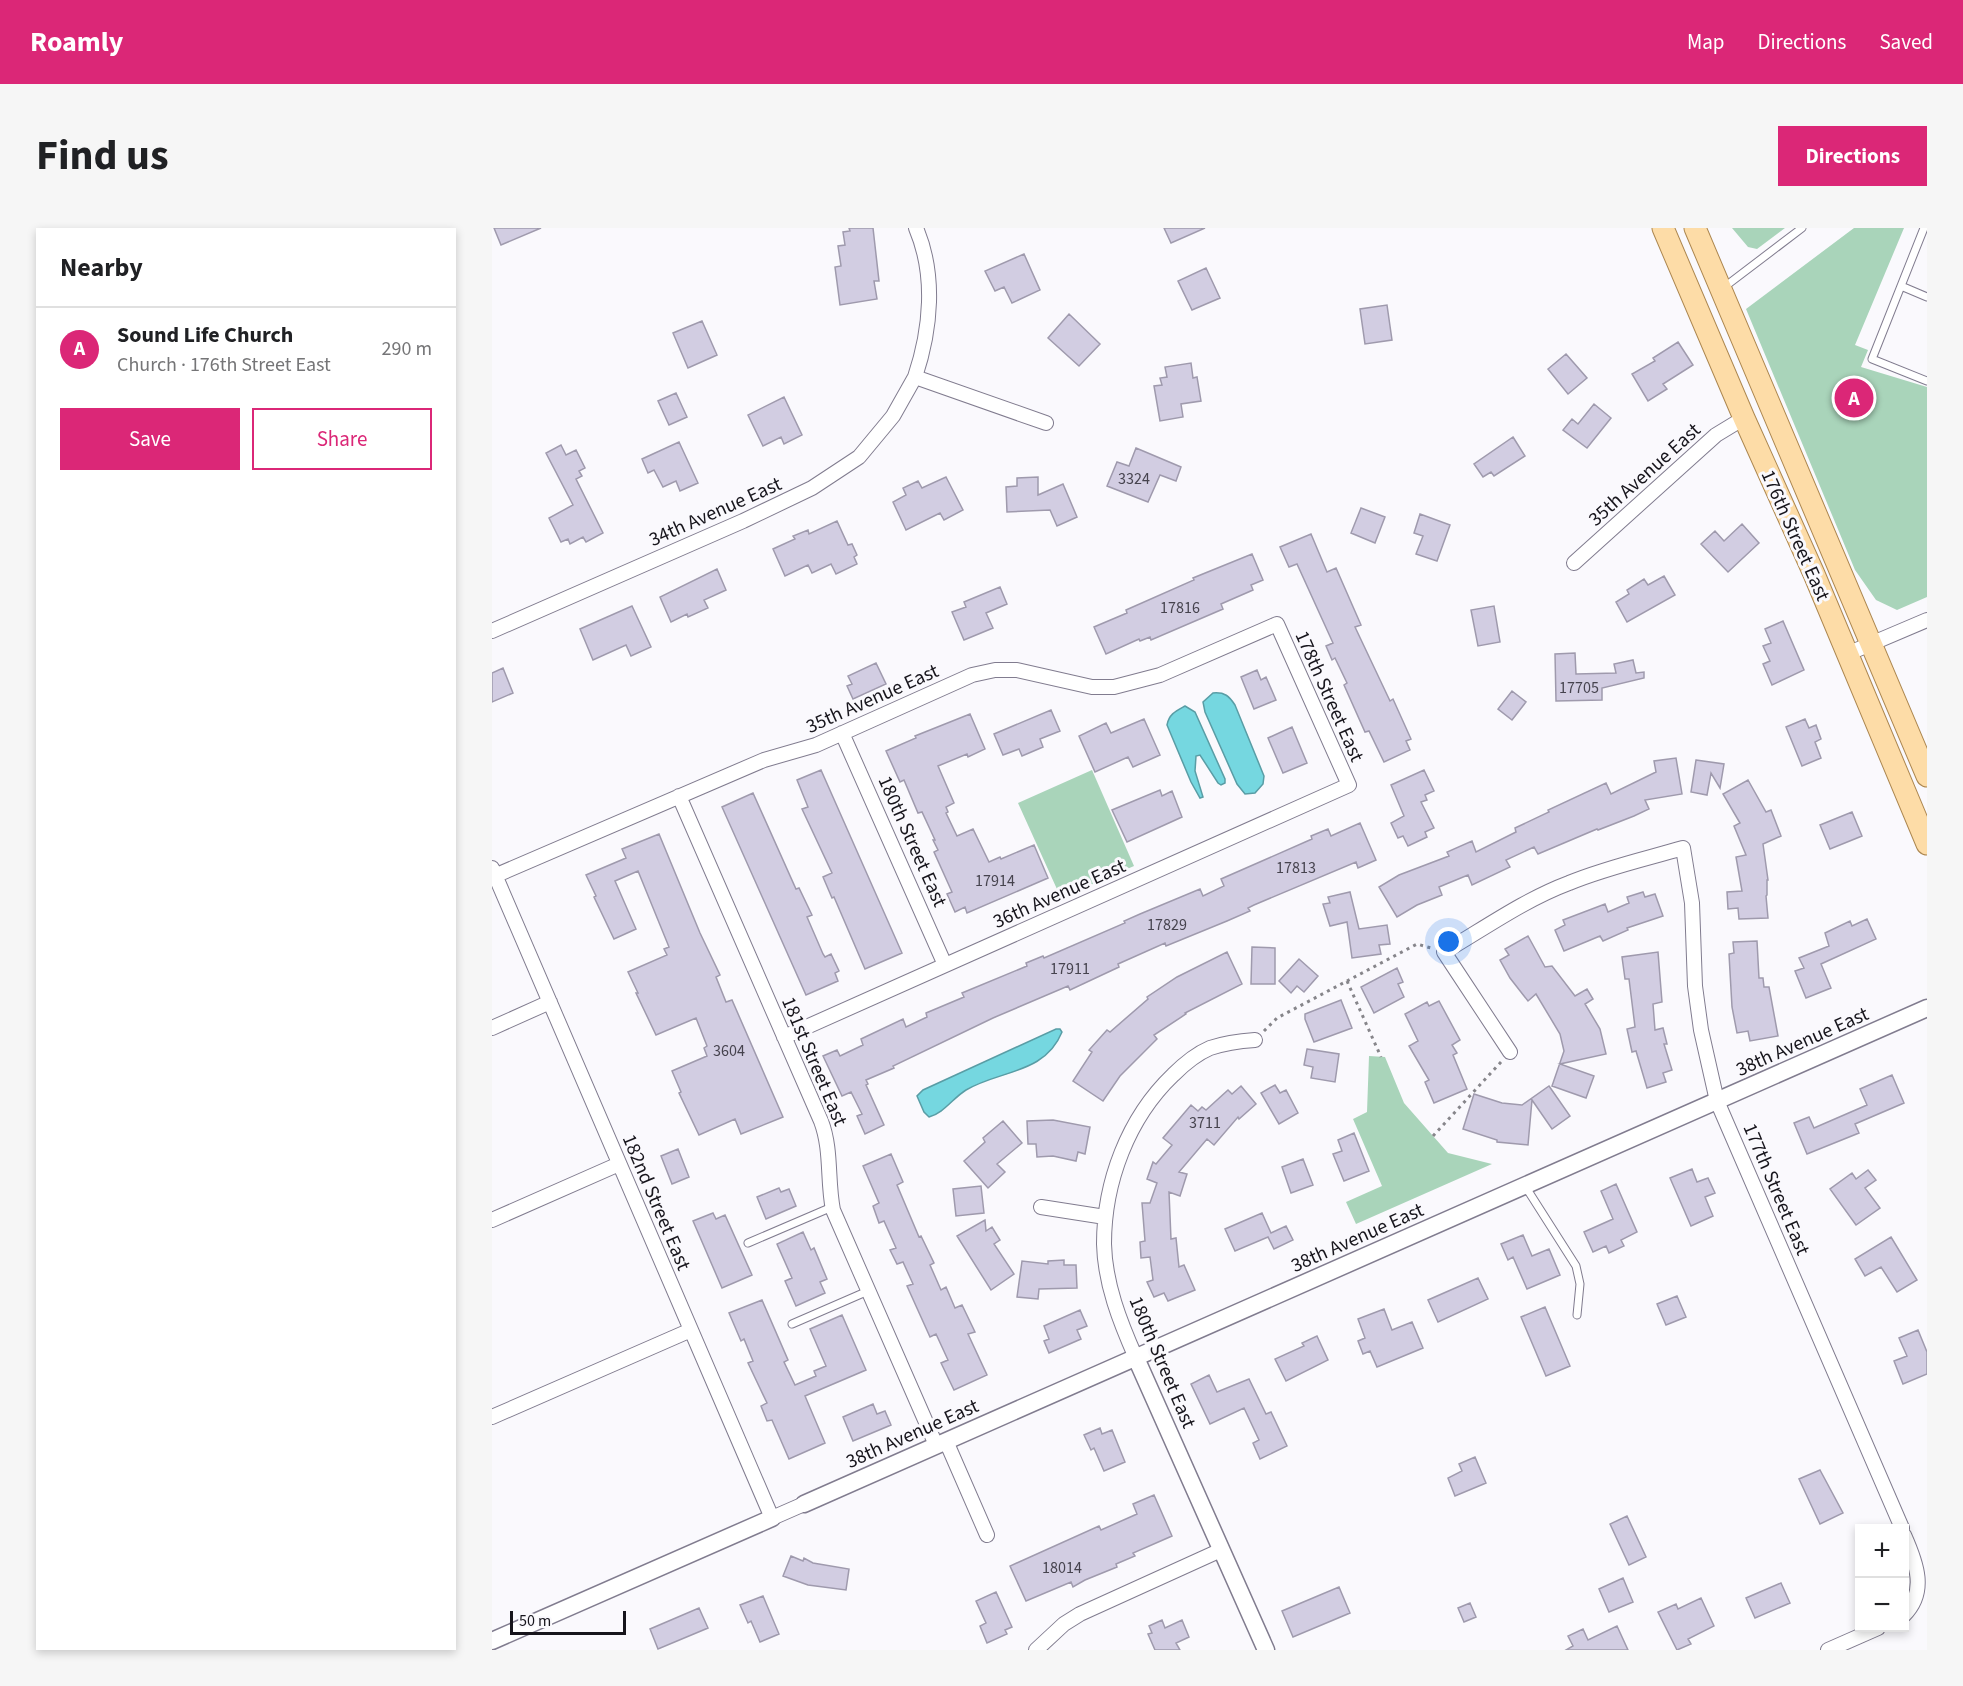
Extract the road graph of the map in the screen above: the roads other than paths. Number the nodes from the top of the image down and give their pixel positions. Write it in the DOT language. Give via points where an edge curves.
graph roads {
  1 [pos="916,228"];
  2 [pos="1663,228"];
  3 [pos="1695,228"];
  4 [pos="1802,228"];
  5 [pos="1924,228"];
  6 [pos="1901,286"];
  7 [pos="1721,290"];
  8 [pos="1927,297"];
  9 [pos="915,377"];
  10 [pos="1927,381"];
  11 [pos="1744,418"];
  12 [pos="1046,423"];
  13 [pos="1574,563"];
  14 [pos="1927,620"];
  15 [pos="1276,624"];
  16 [pos="492,631"];
  17 [pos="1871,644"];
  18 [pos="1848,654"];
  19 [pos="842,733"];
  20 [pos="1927,776"];
  21 [pos="1349,785"];
  22 [pos="679,796"];
  23 [pos="1927,844"];
  24 [pos="493,873"];
  25 [pos="945,965"];
  26 [pos="550,1002"];
  27 [pos="1927,1008"];
  28 [pos="492,1028"];
  29 [pos="784,1037"];
  30 [pos="1255,1040"];
  31 [pos="1510,1052"];
  32 [pos="1717,1101"];
  33 [pos="620,1164"];
  34 [pos="1525,1186"];
  35 [pos="832,1207"];
  36 [pos="1041,1207"];
  37 [pos="1105,1217"];
  38 [pos="492,1220"];
  39 [pos="748,1243"];
  40 [pos="868,1291"];
  41 [pos="1578,1315"];
  42 [pos="792,1324"];
  43 [pos="691,1330"];
  44 [pos="1136,1358"];
  45 [pos="492,1417"];
  46 [pos="941,1443"];
  47 [pos="804,1504"];
  48 [pos="772,1518"];
  49 [pos="1900,1524"];
  50 [pos="987,1534"];
  51 [pos="1909,1545"];
  52 [pos="1221,1550"];
  53 [pos="1909,1612"];
  54 [pos="1869,1632"];
  55 [pos="492,1641"];
  56 [pos="1039,1649"];
  57 [pos="1266,1650"];
  58 [pos="1828,1650"];
  1 -- 9 [label="street, 34th Avenue East" via="926,261 930,310"];
  2 -- 11 [label="main road, 176th Street East"];
  3 -- 7 [label="main road, 176th Street East"];
  4 -- 7 [label="lane"];
  5 -- 6 [label="lane"];
  6 -- 8 [label="lane"];
  6 -- 10 [label="lane" via="1872,359"];
  7 -- 17 [label="main road, 176th Street East"];
  9 -- 12 [label="street"];
  9 -- 16 [label="street, 34th Avenue East" via="893,416 859,457 822,483"];
  11 -- 13 [label="street, 35th Avenue East" via="1716,435"];
  11 -- 18 [label="main road, 176th Street East"];
  14 -- 17 [label="street"];
  15 -- 19 [label="street, 35th Avenue East" via="1160,675 1114,687 1092,687 1017,670 972,675"];
  15 -- 21 [label="street, 178th Street East"];
  17 -- 18 [label="street"];
  17 -- 20 [label="main road, 176th Street East"];
  18 -- 23 [label="main road, 176th Street East"];
  19 -- 22 [label="street, 35th Avenue East"];
  19 -- 25 [label="street, 180th Street East"];
  21 -- 25 [label="street, 36th Avenue East"];
  22 -- 24 [label="street, 35th Avenue East"];
  22 -- 29 [label="street, 181st Street East"];
  24 -- 26 [label="street, 182nd Street East"];
  25 -- 29 [label="street, 36th Avenue East"];
  26 -- 28 [label="street"];
  26 -- 33 [label="street, 182nd Street East"];
  27 -- 32 [label="street, 38th Avenue East"];
  29 -- 35 [label="street, 181st Street East" via="827,1137"];
  30 -- 37 [label="street, 180th Street East" via="1210,1049 1185,1064 1165,1083 1130,1133 1110,1188"];
  31 -- 32 [label="street, 177th Street East" via="1444,952 1559,887 1683,848 1692,903 1695,986"];
  32 -- 34 [label="street, 38th Avenue East"];
  32 -- 49 [label="street, 177th Street East"];
  33 -- 38 [label="street"];
  33 -- 43 [label="street, 182nd Street East"];
  34 -- 41 [label="lane" via="1576,1266 1580,1284"];
  34 -- 44 [label="street, 38th Avenue East"];
  35 -- 39 [label="lane"];
  35 -- 40 [label="street, 181st Street East"];
  36 -- 37 [label="street"];
  37 -- 44 [label="street, 180th Street East" via="1110,1285"];
  40 -- 42 [label="lane"];
  40 -- 46 [label="street, 181st Street East"];
  43 -- 45 [label="street"];
  43 -- 48 [label="street, 182nd Street East"];
  44 -- 46 [label="street, 38th Avenue East"];
  44 -- 52 [label="street, 180th Street East"];
  46 -- 47 [label="street, 38th Avenue East"];
  46 -- 50 [label="street, 181st Street East"];
  47 -- 48 [label="street"];
  48 -- 55 [label="street"];
  51 -- 53 [label="street" via="1924,1582 1923,1595"];
  52 -- 56 [label="street" via="1080,1614"];
  52 -- 57 [label="street, 180th Street East"];
  54 -- 58 [label="street"];
}
